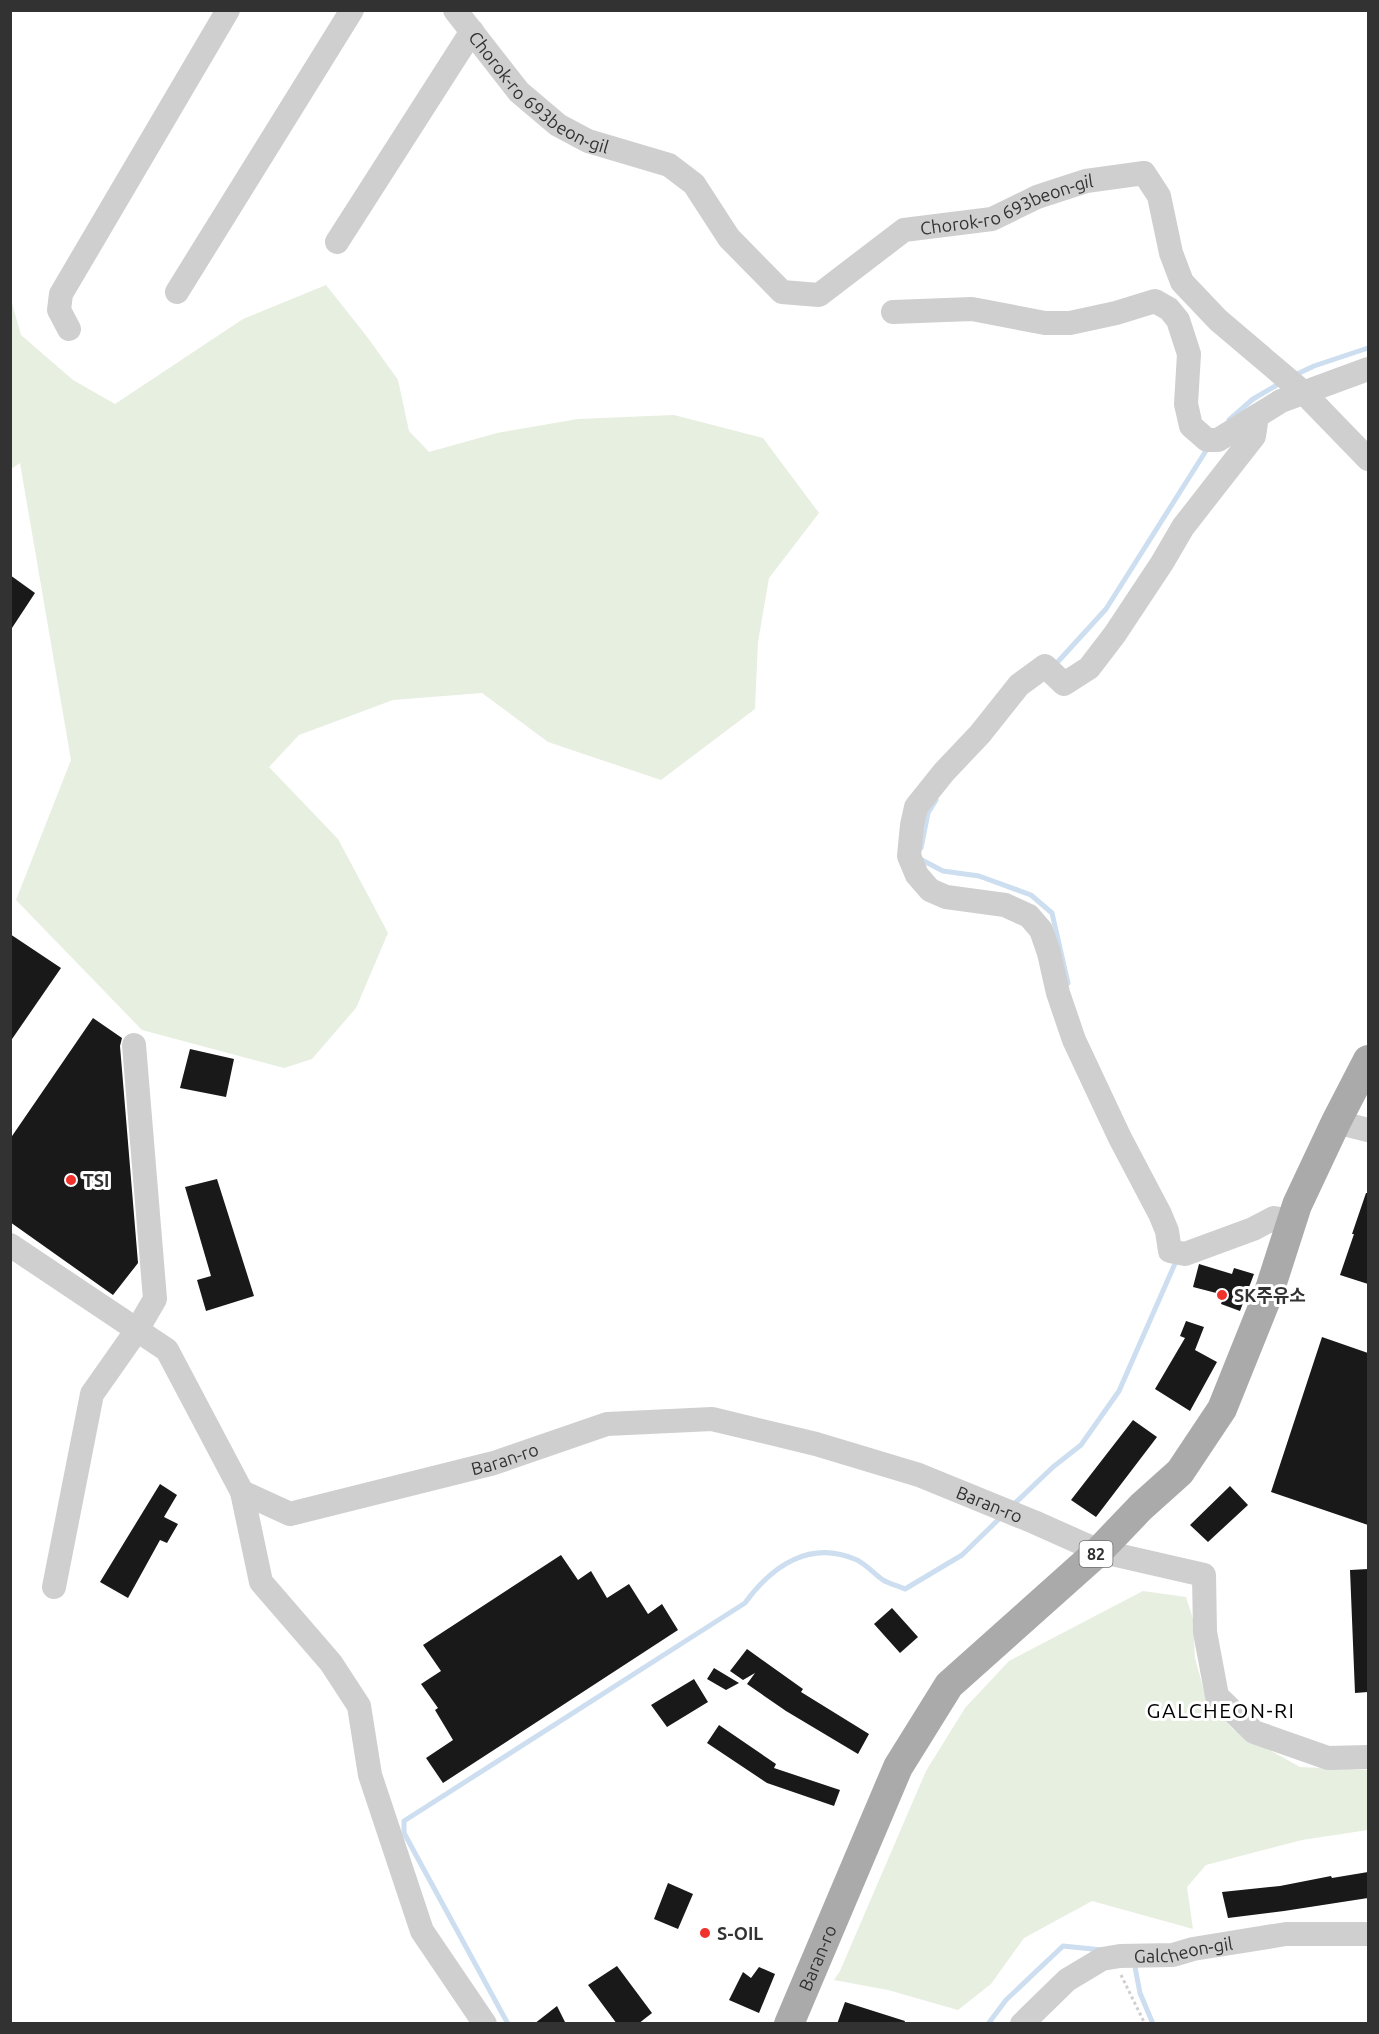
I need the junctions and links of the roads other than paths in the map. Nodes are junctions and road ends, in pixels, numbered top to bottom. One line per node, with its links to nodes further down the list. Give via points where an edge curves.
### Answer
1 (228, 10): 8 (street, via 61,294 59,310)
2 (352, 10): 6 (street)
3 (455, 10): 4 (street, Chorok-ro 693beon-gil)
4 (472, 31): 5 (street); 10 (street, Chorok-ro 693beon-gil, via 519,92 558,125 588,141 669,165 694,184 729,238 782,292 819,296 904,230 992,219 1037,197 1086,181 1144,173 1159,196 1171,253 1182,282 1218,320)
5 (337, 242)
6 (177, 292)
7 (893, 312): 11 (street, via 972,309 1045,323 1070,323 1155,301 1178,320 1189,354 1186,404 1191,426 1207,440 1218,440)
8 (69, 329)
9 (1368, 369): 10 (street)
10 (1304, 393): 11 (street); 12 (street, Chorok-ro 693beon-gil)
11 (1257, 416): 17 (street, via 1254,436 1183,526 1089,668 1064,684 1045,666 1019,685 916,807 909,856 917,875 930,890 946,897 1005,904 1029,916 1041,930 1074,1040 1177,1252 1253,1229 1274,1218)
12 (1368, 459)
13 (134, 1045): 19 (street, via 155,1299)
14 (1368, 1060): 15 (main road, Baran-ro / 82)
15 (1336, 1122): 16 (street); 17 (main road, Baran-ro / 82)
16 (1368, 1130)
17 (1292, 1221): 21 (main road, Baran-ro / 82, via 1269,1292 1222,1409 1180,1473)
18 (10, 1245): 19 (street)
19 (137, 1330): 20 (street, via 167,1350); 22 (street, via 92,1394)
20 (242, 1492): 21 (street, Baran-ro, via 290,1514 494,1463 607,1424 711,1419 816,1444 919,1475); 25 (street, via 261,1581 331,1663 359,1706 370,1775 422,1931)
21 (1099, 1551): 23 (street, Baran-ro, via 1204,1575 1205,1632 1217,1696 1254,1732 1328,1758); 26 (main road, Baran-ro / 82, via 949,1685 898,1767)
22 (54, 1587)
23 (1368, 1757)
24 (1368, 1934): 27 (street, Galcheon-gil, via 1286,1934 1173,1955 1102,1959 1067,1980)
25 (485, 2024)
26 (789, 2024)
27 (1022, 2024)

